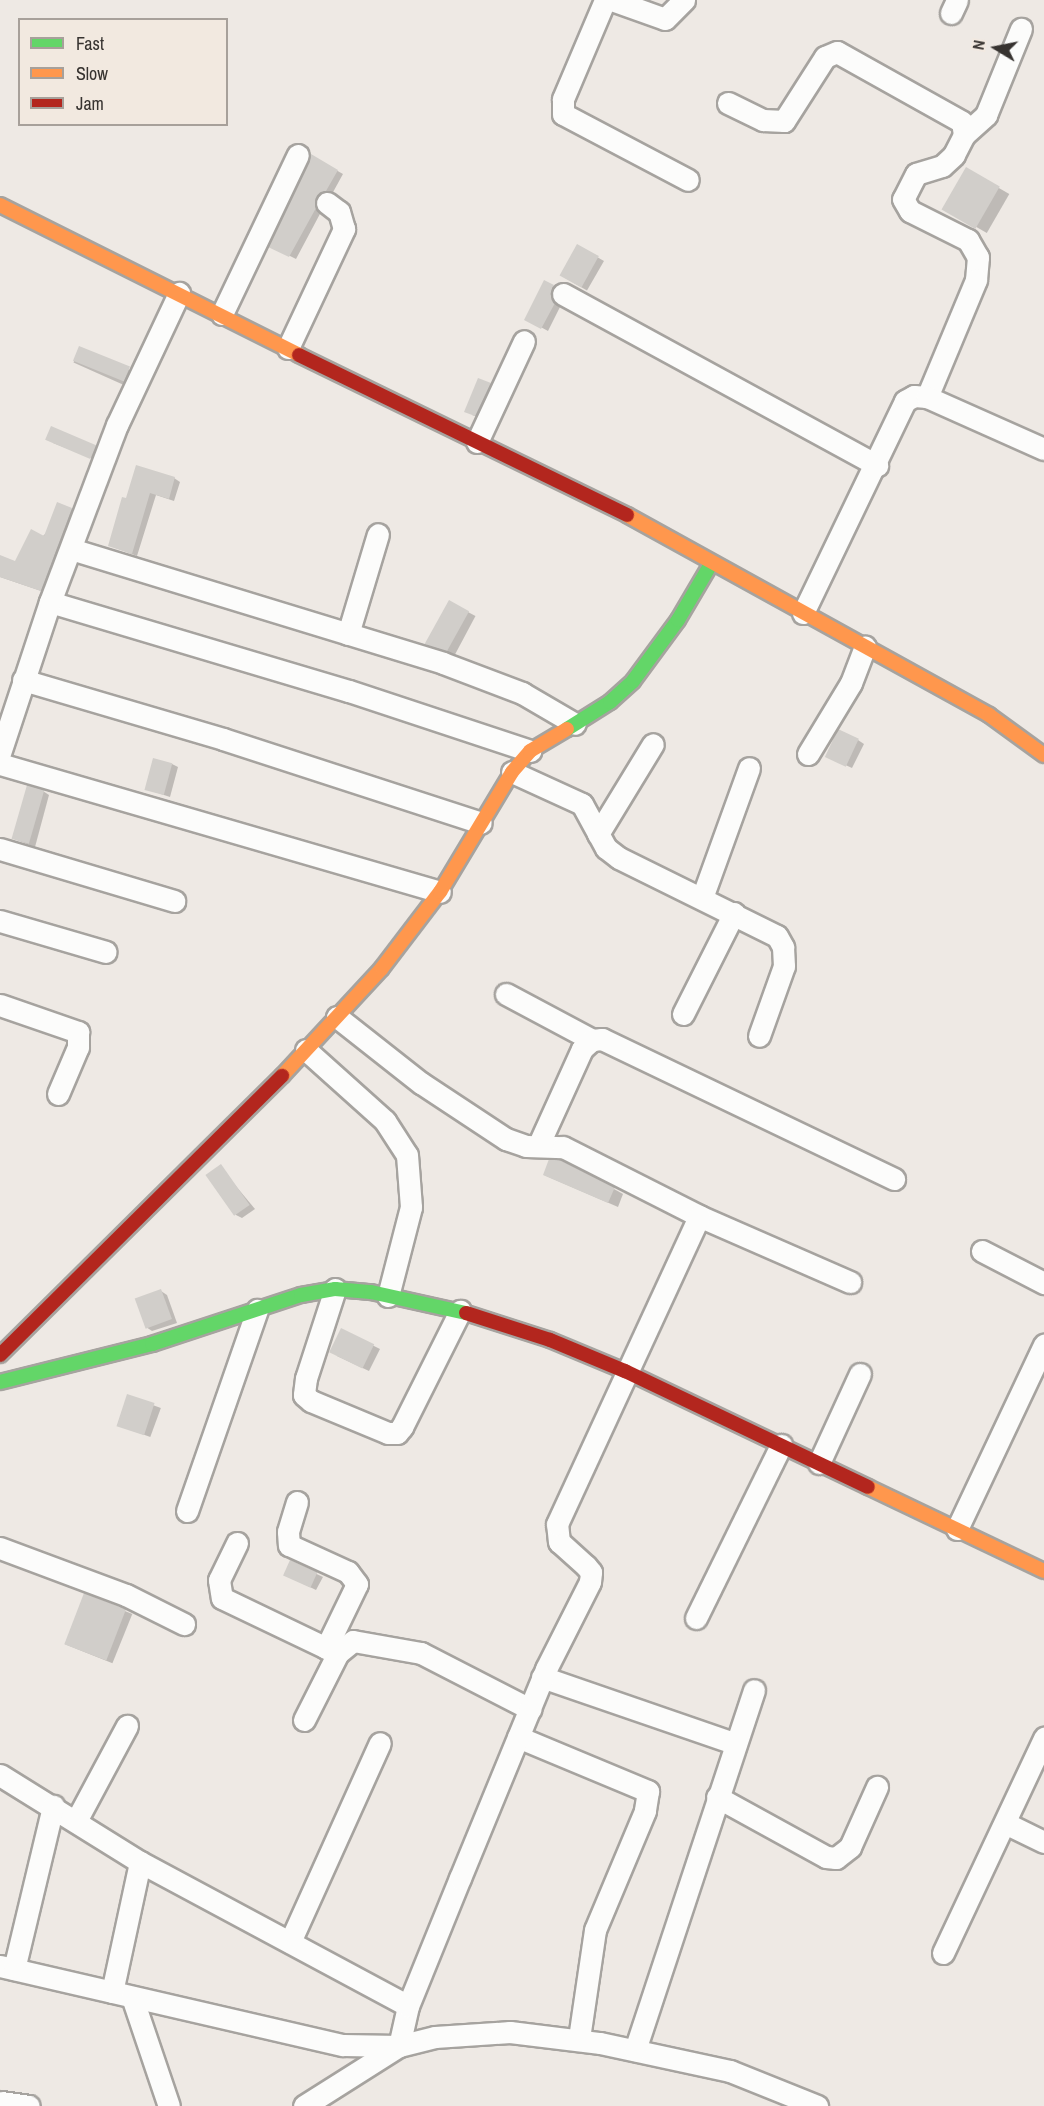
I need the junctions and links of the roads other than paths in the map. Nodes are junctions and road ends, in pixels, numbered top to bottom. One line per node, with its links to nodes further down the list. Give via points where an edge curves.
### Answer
1 (605, 0): 8 (street, via 563,99 563,114)
2 (612, 0): 3 (street, via 665,19)
3 (684, 0)
4 (1021, 29): 6 (street, via 986,115)
5 (728, 104): 6 (street, via 764,120 784,121 825,57 837,51 962,122)
6 (964, 135): 16 (street, via 948,162 911,180 903,199 910,211 968,240 978,258 976,280)
7 (298, 155): 13 (street)
8 (688, 180)
9 (327, 203): 15 (street, via 344,218 344,229)
10 (0, 205): 11 (street)
11 (179, 293): 13 (street); 21 (street, via 130,394)
12 (563, 294): 19 (street)
13 (222, 314): 15 (street)
14 (524, 341): 17 (street)
15 (288, 348): 17 (street, via 351,383)
16 (927, 397): 18 (street); 19 (street, via 914,396 905,401)
17 (477, 442): 22 (street, via 629,516)
18 (1044, 448)
19 (877, 465): 24 (street)
20 (378, 534): 25 (street)
21 (71, 549): 23 (street); 25 (street)
22 (711, 564): 24 (street); 28 (street, via 678,620 633,681 610,702)
23 (50, 602): 27 (street); 31 (street, via 349,691)
24 (803, 613): 26 (street)
25 (348, 634): 28 (street, via 443,663 522,693)
26 (865, 647): 32 (street, via 851,683); 33 (street, via 990,715)
27 (22, 680): 29 (street); 37 (street, via 224,739)
28 (575, 724): 31 (street)
29 (1, 743)
30 (652, 744): 38 (street)
31 (530, 751): 36 (street)
32 (808, 754)
33 (1044, 755)
34 (0, 764): 40 (street)
35 (749, 768): 41 (street)
36 (512, 772): 37 (street); 38 (street, via 582,804)
37 (481, 823): 40 (street)
38 (598, 834): 41 (street, via 606,848 619,858)
39 (0, 849): 42 (street)
40 (440, 892): 49 (street, via 382,968)
41 (702, 898): 43 (street)
42 (174, 901)
43 (734, 913): 48 (street); 50 (street, via 764,927 783,947 784,966)
44 (0, 921): 45 (street)
45 (106, 952)
46 (506, 994): 51 (street)
47 (0, 1005): 53 (street, via 78,1032 78,1047)
48 (683, 1014)
49 (337, 1017): 52 (street); 54 (street, via 421,1083 506,1139)
50 (759, 1036)
51 (592, 1040): 54 (street, via 568,1075); 55 (street, via 614,1044)
52 (306, 1050): 61 (street, via 386,1121 407,1155 411,1207); 65 (street, via 231,1130)
53 (58, 1094)
54 (538, 1146): 56 (street, via 563,1147)
55 (894, 1179)
56 (699, 1216): 58 (street); 66 (street)
57 (982, 1251): 59 (street)
58 (850, 1282)
59 (1044, 1283)
60 (335, 1289): 61 (street); 62 (street); 63 (street, via 304,1395 388,1433 397,1433 402,1427)
61 (388, 1296): 63 (street)
62 (257, 1310): 68 (street, via 152,1344); 72 (street)
63 (460, 1311): 66 (street, via 550,1340)
64 (1044, 1344): 73 (street)
65 (0, 1355)
66 (625, 1371): 69 (street); 80 (street, via 557,1524 559,1542 591,1572)
67 (860, 1374): 70 (street)
68 (0, 1382)
69 (781, 1445): 70 (street); 77 (street)
70 (819, 1463): 73 (street)
71 (297, 1502): 79 (street, via 288,1532 290,1545 348,1572 357,1584)
72 (187, 1511)
73 (957, 1529): 76 (street)
74 (237, 1543): 79 (street, via 219,1580 222,1598)
75 (0, 1548): 78 (street, via 126,1595)
76 (1044, 1571)
77 (696, 1618)
78 (184, 1624)
79 (332, 1650): 82 (street, via 353,1641 421,1653); 83 (street)
80 (542, 1677): 82 (street); 88 (street)
81 (754, 1690): 88 (street)
82 (530, 1709): 85 (street)
83 (304, 1720)
84 (127, 1726): 93 (street)
85 (518, 1737): 101 (street); 102 (street, via 648,1791 645,1811 596,1930)
86 (1044, 1737): 94 (street)
87 (380, 1743): 97 (street)
88 (734, 1743): 91 (street)
89 (0, 1775): 92 (street)
90 (877, 1787): 91 (street, via 850,1847 836,1858 826,1857)
91 (717, 1797): 104 (street)
92 (53, 1806): 93 (street); 99 (street)
93 (76, 1821): 96 (street)
94 (1005, 1822): 95 (street); 98 (street)
95 (1044, 1842)
96 (140, 1862): 97 (street); 100 (street)
97 (290, 1942): 101 (street)
98 (943, 1953)
99 (7, 1968): 100 (street)
100 (122, 1994): 103 (street, via 343,2045); 107 (street)
101 (408, 2006): 103 (street)
102 (579, 2039): 103 (street, via 510,2031 477,2032); 104 (street)
103 (399, 2046): 108 (street)
104 (635, 2050): 109 (street, via 752,2078)
105 (1, 2102): 106 (street)
106 (29, 2106)
107 (169, 2106)
108 (304, 2106)
109 (818, 2106)

